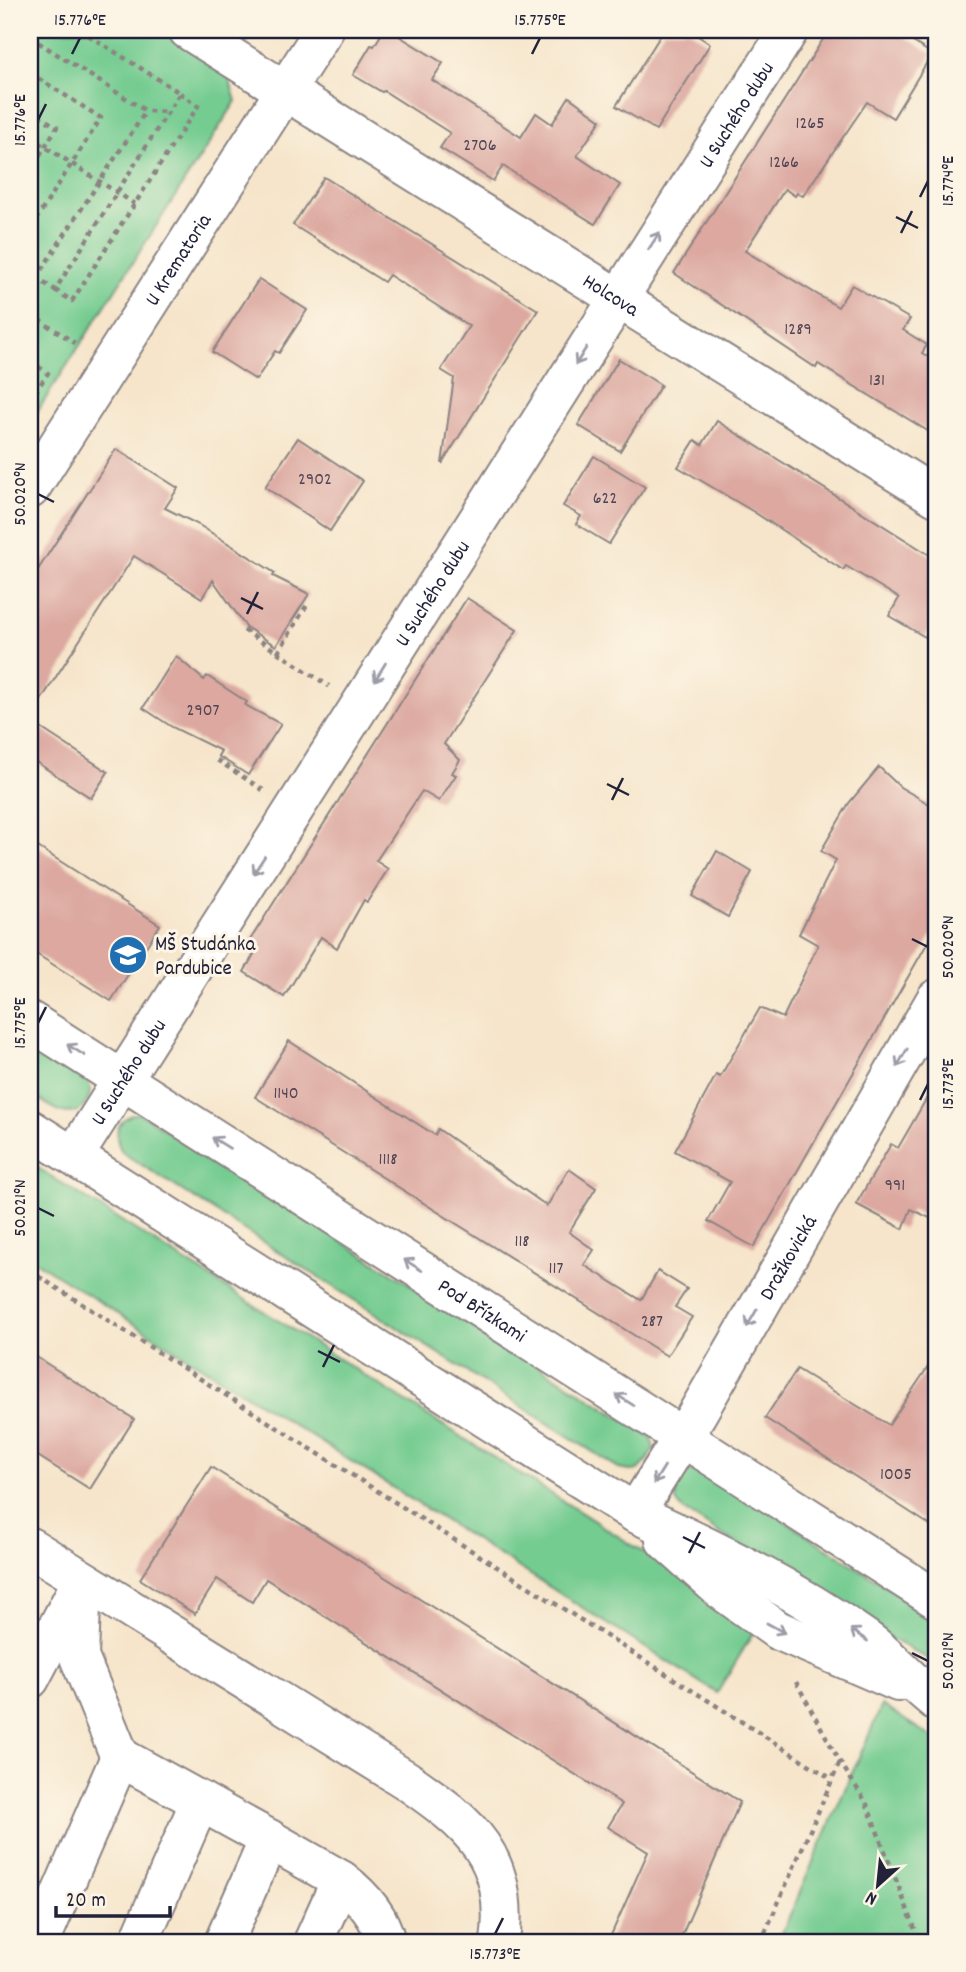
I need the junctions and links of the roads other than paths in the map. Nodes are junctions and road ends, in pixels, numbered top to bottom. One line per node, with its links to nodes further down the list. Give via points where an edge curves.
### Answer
1 (188, 30): 4 (street, Holcova)
2 (324, 30): 4 (street, U Krematoria)
3 (789, 30): 5 (street, U Suchého dubu, one-way to 3)
4 (284, 92): 5 (street, Holcova); 6 (street, U Krematoria)
5 (617, 299): 7 (street, Holcova); 10 (street, U Suchého dubu, one-way to 10)
6 (30, 489)
7 (936, 496)
8 (936, 999): 13 (street, Dražkovická, one-way to 13)
9 (30, 1021): 10 (street, Pod Břízkami, one-way to 9)
10 (122, 1080): 12 (street, U Suchého dubu); 13 (street, Pod Břízkami, one-way to 10)
11 (30, 1129): 12 (street)
12 (74, 1156): 14 (street)
13 (683, 1437): 14 (street, Dražkovická, one-way to 14); 17 (street, Pod Břízkami)
14 (635, 1513): 19 (street, via 799,1595 867,1640)
15 (30, 1548): 16 (street)
16 (82, 1580): 18 (street); 20 (street, via 79,1657); 29 (street, via 406,1780 459,1819 489,1856 498,1877)
17 (936, 1599)
18 (30, 1679)
19 (934, 1699)
20 (120, 1756): 21 (street); 24 (street)
21 (200, 1801): 22 (street); 25 (street)
22 (269, 1839): 23 (street); 26 (street)
23 (341, 1880): 27 (street); 28 (street, via 369,1906)
24 (40, 1942)
25 (139, 1942)
26 (224, 1942)
27 (313, 1942)
28 (386, 1942)
29 (500, 1942)

